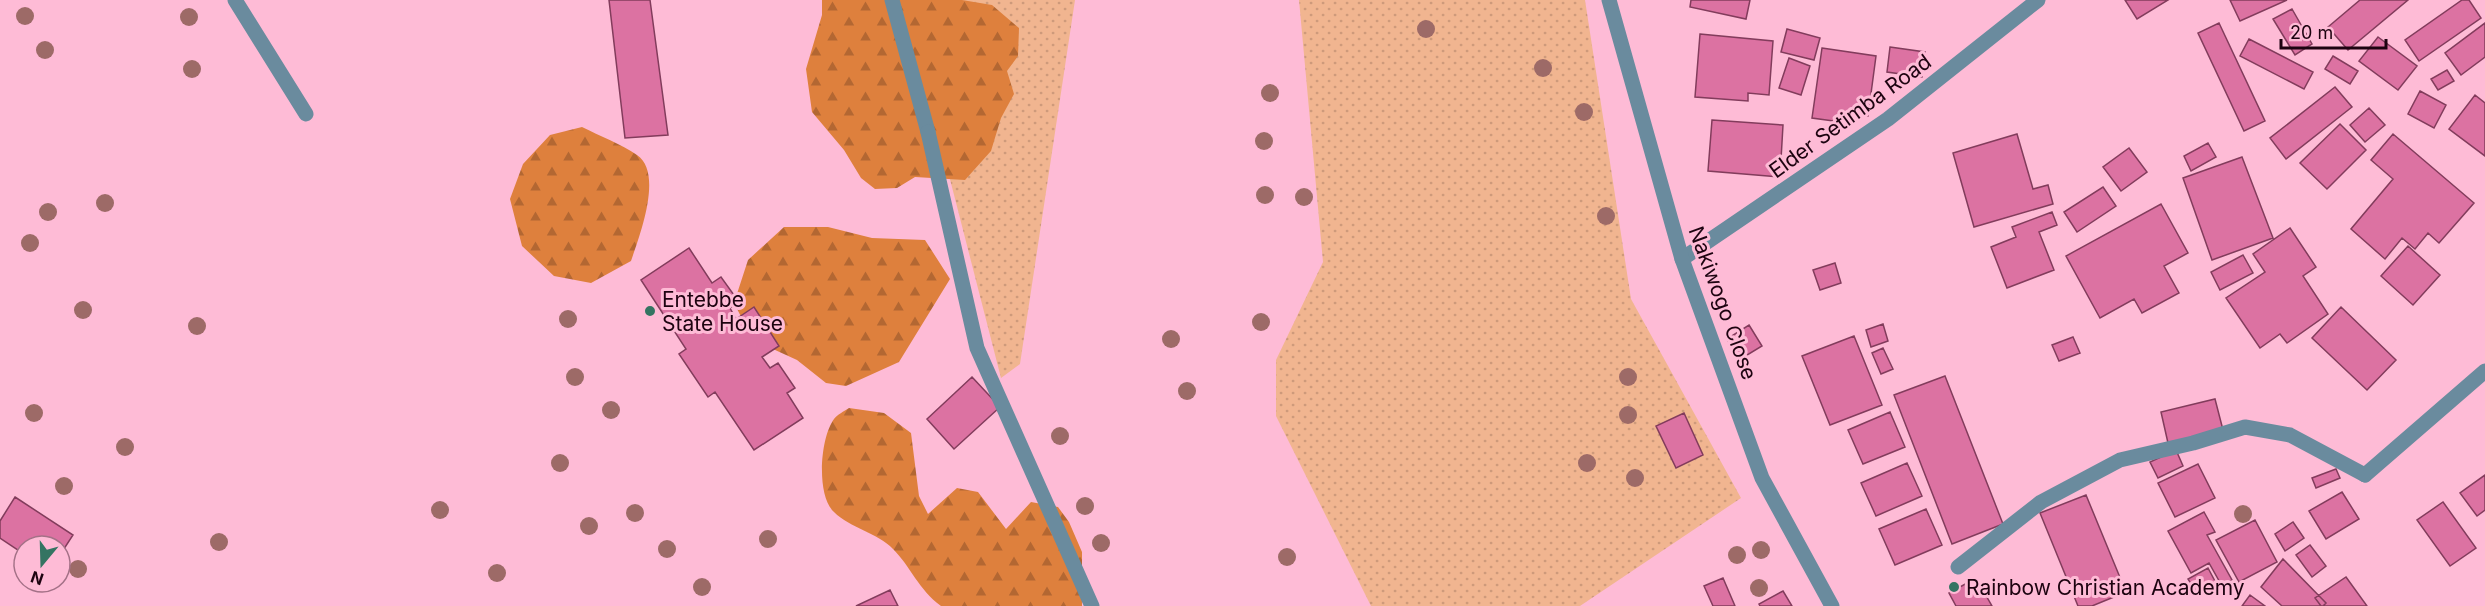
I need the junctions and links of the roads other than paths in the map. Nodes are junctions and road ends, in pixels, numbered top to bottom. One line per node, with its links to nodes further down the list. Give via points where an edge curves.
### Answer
1 (235, 0): 5 (street)
2 (892, 0): 9 (street, via 928,132 977,348)
3 (1609, 0): 6 (street, Nakiwogo Close)
4 (2038, 0): 6 (street, Elder Setimba Road, via 1888,119)
5 (306, 114)
6 (1682, 259): 10 (street, Nakiwogo Close, via 1762,478)
7 (2485, 371): 8 (street, via 2365,475 2290,435 2245,427 2120,460 2041,502)
8 (1958, 567)
9 (1092, 606)
10 (1832, 606)

